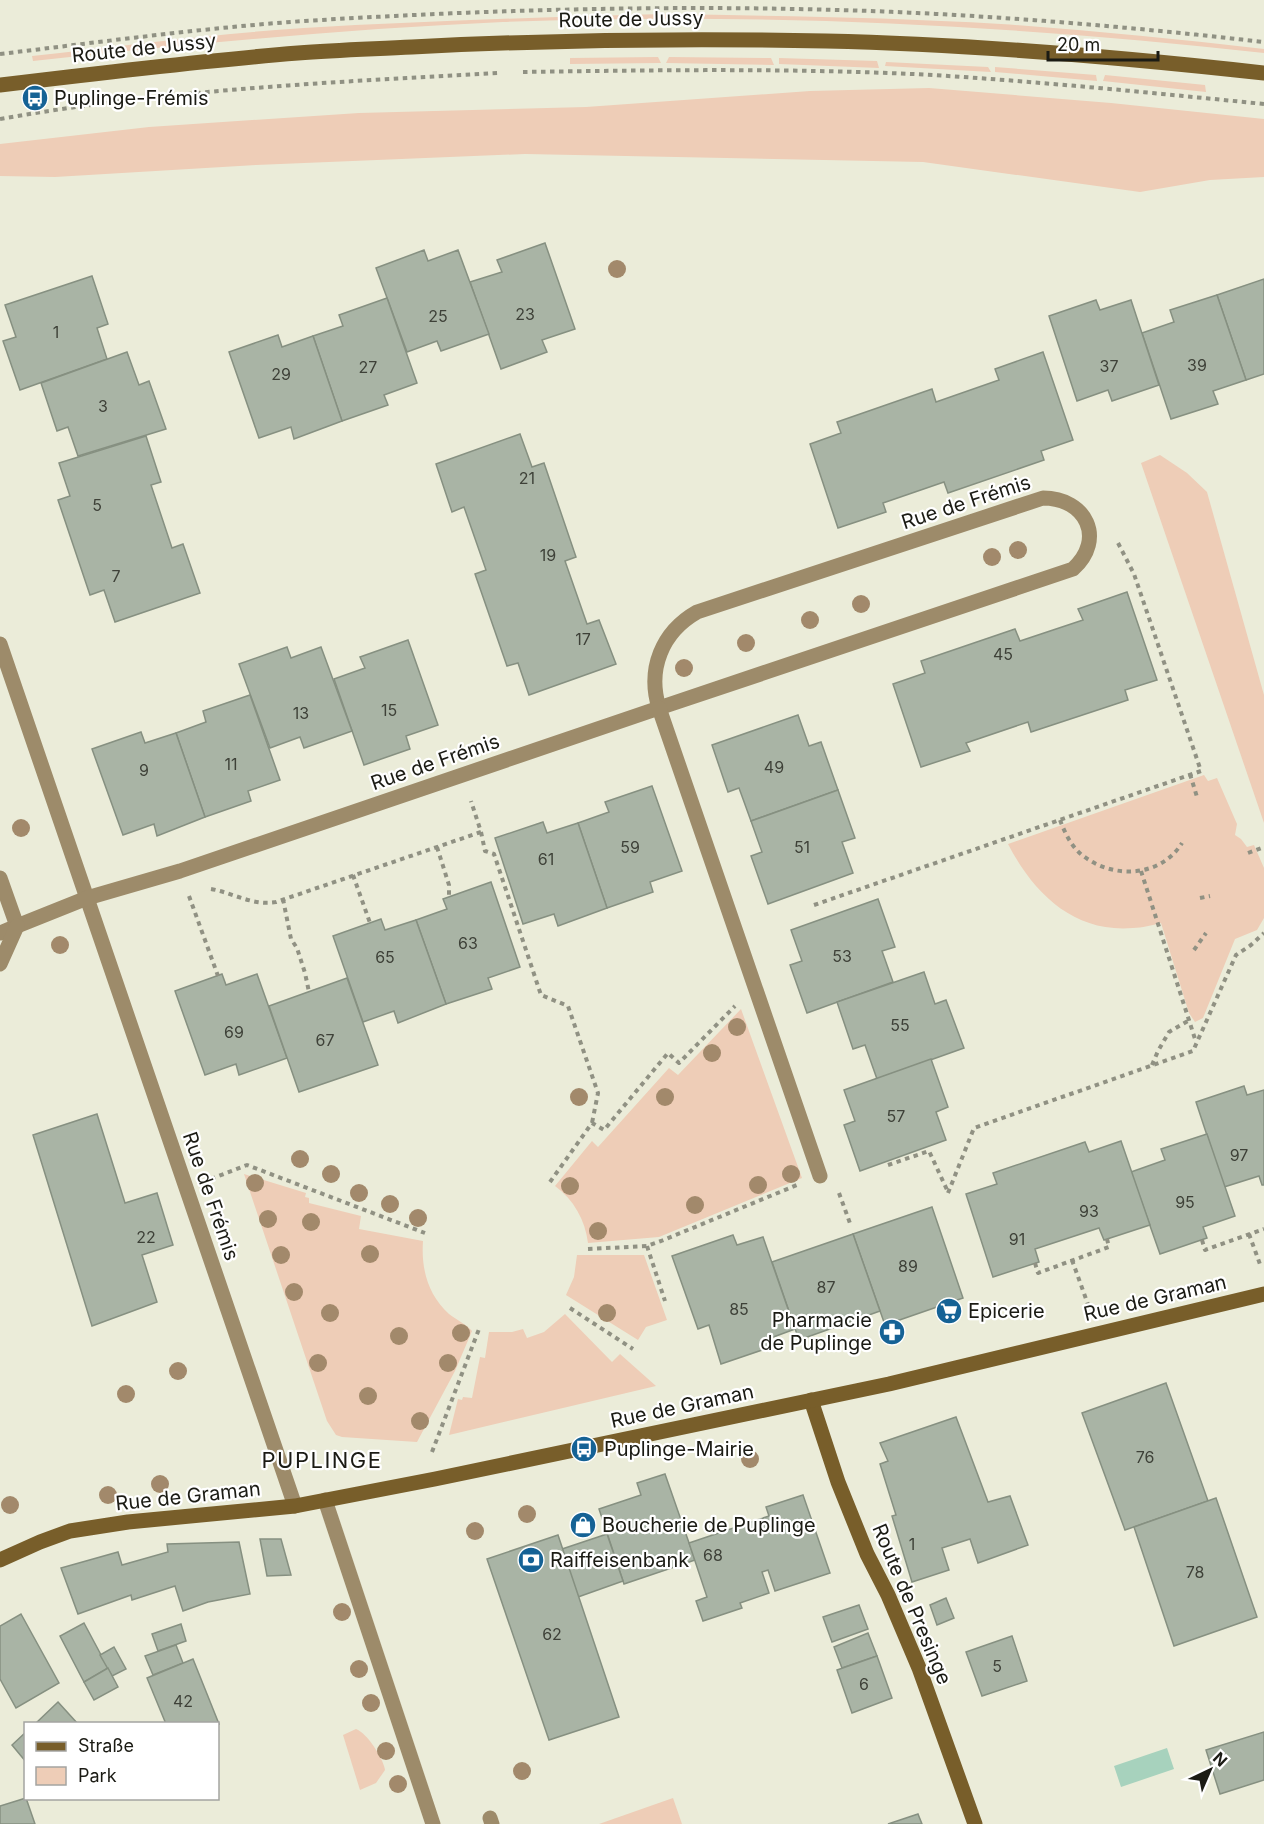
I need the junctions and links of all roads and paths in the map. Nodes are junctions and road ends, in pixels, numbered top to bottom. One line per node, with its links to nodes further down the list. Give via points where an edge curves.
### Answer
1 (522, 72): 5 (path, via 792,70 932,75)
2 (499, 73): 6 (path, via 335,81 161,96)
3 (1264, 73): 4 (street, Route de Jussy, via 994,48 663,39 499,42 301,53)
4 (0, 85)
5 (1264, 104)
6 (0, 119)
7 (1088, 528): 9 (street, Rue de Frémis, via 1086,555 1065,573); 9 (street, Rue de Frémis, via 1069,503 1043,498 698,612 684,620 665,643 654,678); 11 (path, via 1107,522 1134,574 1201,771)
8 (0, 644): 26 (street, Rue de Frémis)
9 (659, 708): 10 (street, Rue de Frémis); 38 (street, Rue de Frémis)
10 (463, 774): 14 (path); 26 (street, Rue de Frémis, via 180,871)
11 (1190, 774): 12 (path); 13 (path)
12 (1197, 797)
13 (1060, 820): 19 (path, via 1070,841 1096,864 1121,872); 29 (path)
14 (481, 832): 16 (path); 43 (path, via 485,851 494,854 541,995 568,1006 598,1093)
15 (1182, 843): 19 (path, via 1171,856)
16 (437, 847): 20 (path); 24 (path)
17 (1264, 847): 18 (path)
18 (1248, 853)
19 (1141, 871): 40 (path)
20 (352, 875): 28 (path); 30 (path)
21 (0, 878): 31 (street)
22 (204, 889): 28 (path, via 264,904)
23 (195, 890): 37 (path, via 188,893)
24 (449, 896)
25 (1210, 896): 27 (path)
26 (87, 898): 31 (street, Rue de Frémis); 68 (street, Rue de Frémis)
27 (1200, 898)
28 (283, 899): 39 (path, via 291,939)
29 (814, 905)
30 (370, 923)
31 (17, 926): 32 (street, Rue de Frémis); 36 (street)
32 (0, 933)
33 (1206, 933): 35 (path)
34 (1264, 933): 41 (path, via 1236,955)
35 (1194, 950)
36 (0, 964)
37 (218, 976)
38 (754, 986): 43 (path, via 679,1063 668,1053 604,1130); 45 (street, Rue de Frémis)
39 (309, 992)
40 (1188, 1021): 41 (path); 42 (path, via 1169,1032)
41 (1196, 1043): 42 (path, via 1193,1052)
42 (1152, 1066): 44 (path, via 974,1128 948,1192 930,1151)
43 (592, 1123): 47 (path)
44 (888, 1165)
45 (820, 1176): 48 (path, via 830,1172); 54 (path)
46 (209, 1179): 50 (path, via 248,1165)
47 (550, 1182)
48 (851, 1226)
49 (1264, 1229): 51 (path)
50 (425, 1233)
51 (1249, 1234): 53 (path, via 1205,1250); 58 (path)
52 (1107, 1239): 56 (path, via 1109,1246)
53 (1202, 1240)
54 (647, 1246): 55 (path); 60 (path)
55 (588, 1249)
56 (1071, 1260): 57 (path, via 1038,1272); 63 (path)
57 (1035, 1263)
58 (1264, 1277)
59 (1264, 1294): 63 (street, Rue de Graman)
60 (665, 1301)
61 (570, 1308): 64 (path)
62 (479, 1329): 66 (path)
63 (1098, 1333): 65 (street, Rue de Graman)
64 (633, 1349)
65 (811, 1400): 67 (street, Rue de Graman); 71 (street, Route de Presinge, via 838,1482 919,1668)
66 (432, 1453)
67 (325, 1500): 68 (street, Rue de Graman); 70 (street)
68 (295, 1506): 69 (street, Rue de Graman, via 96,1526 40,1542)
69 (0, 1560)
70 (433, 1824)
71 (975, 1824)

